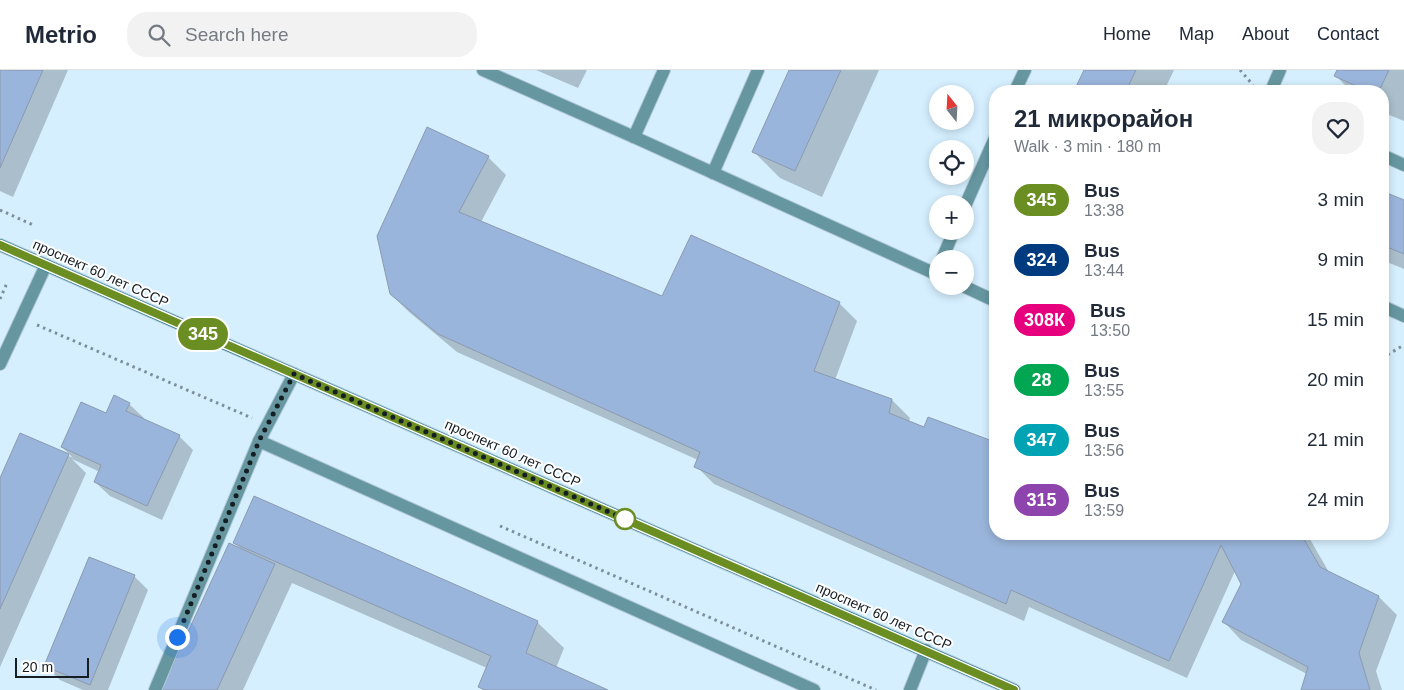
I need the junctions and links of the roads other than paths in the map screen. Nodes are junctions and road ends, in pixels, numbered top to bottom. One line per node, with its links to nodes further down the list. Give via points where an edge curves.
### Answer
1 (483, 70): 8 (lane)
2 (664, 70): 8 (lane)
3 (758, 70): 12 (lane)
4 (1025, 70): 6 (lane)
5 (1280, 70): 7 (lane)
6 (1018, 85)
7 (1274, 85)
8 (634, 137): 12 (lane)
9 (989, 152): 13 (lane)
10 (1389, 158): 11 (lane)
11 (1404, 165)
12 (713, 173): 16 (lane)
13 (970, 195)
14 (0, 245): 15 (main road, проспект 60 лет СССР)
15 (46, 265): 21 (lane); 22 (main road, проспект 60 лет СССР)
16 (929, 268)
17 (974, 291): 18 (lane)
18 (989, 298)
19 (1389, 309): 20 (lane)
20 (1404, 316)
21 (0, 364)
22 (294, 374): 23 (lane); 24 (main road, проспект 60 лет СССР)
23 (259, 441): 25 (lane); 26 (lane)
24 (926, 650): 27 (lane); 28 (main road, проспект 60 лет СССР)
25 (155, 690)
26 (814, 690)
27 (910, 690)
28 (1014, 690)

